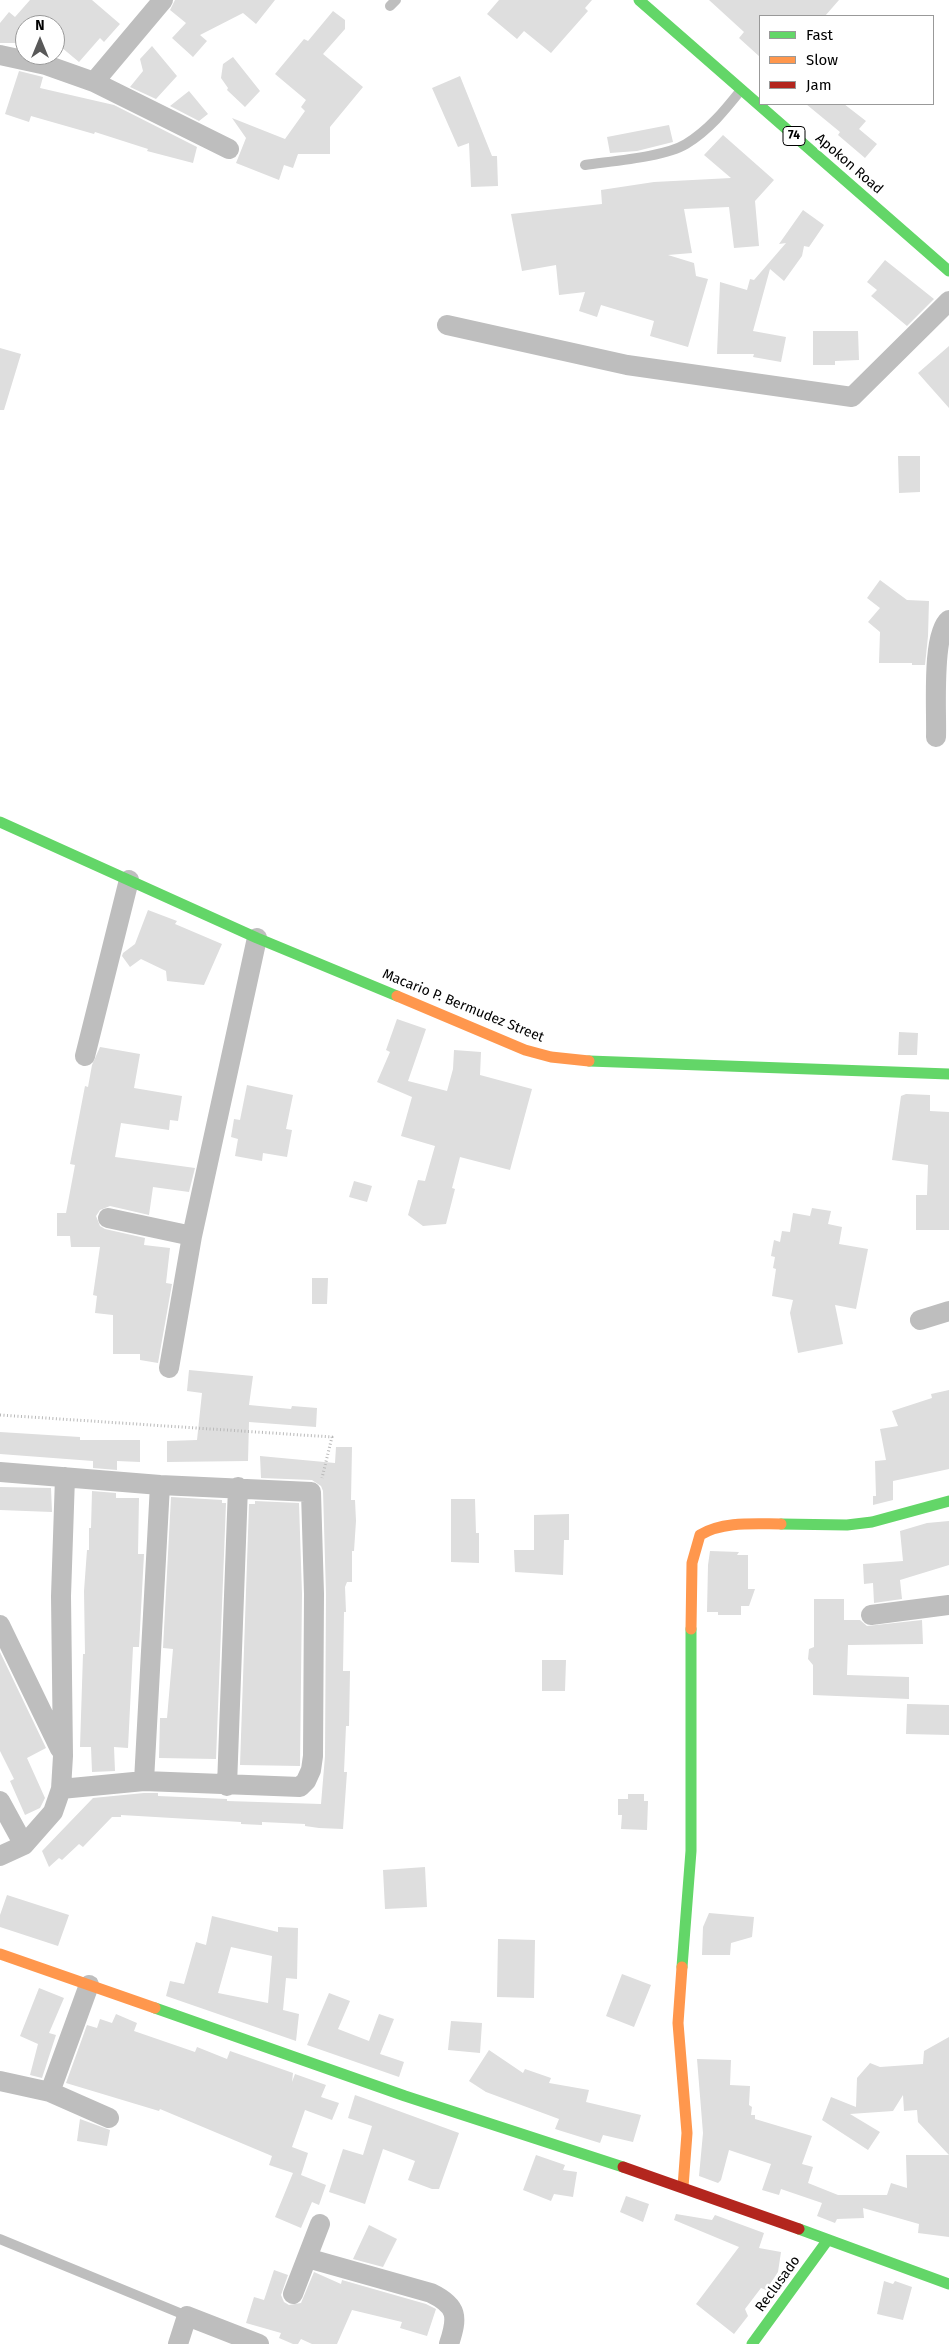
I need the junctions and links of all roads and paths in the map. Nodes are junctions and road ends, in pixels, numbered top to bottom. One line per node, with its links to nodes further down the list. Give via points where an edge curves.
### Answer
1 (163, 0): 4 (street)
2 (639, 0): 5 (main road, Apokon Road / 74)
3 (0, 55): 4 (street, via 46,65)
4 (94, 82): 8 (street)
5 (741, 89): 6 (main road, Apokon Road / 74); 9 (lane, via 716,121 685,145 664,152)
6 (759, 105)
7 (759, 105): 10 (main road, Apokon Road / 74)
8 (229, 149)
9 (585, 165)
10 (949, 271)
11 (949, 301): 12 (street, via 852,397 627,365)
12 (447, 325)
13 (949, 620): 14 (street, via 943,625 938,646)
14 (936, 737)
15 (0, 822): 16 (main road, Macario P. Bermudez Street)
16 (129, 880): 17 (main road, Macario P. Bermudez Street); 18 (street)
17 (256, 938): 19 (main road, Macario P. Bermudez Street, via 525,1050 551,1057); 21 (street)
18 (85, 1056)
19 (949, 1074)
20 (108, 1218): 21 (street)
21 (192, 1236): 24 (street)
22 (949, 1311): 23 (street)
23 (920, 1320)
24 (169, 1368)
25 (0, 1415): 30 (path, via 332,1437 322,1480)
26 (0, 1472): 27 (street)
27 (65, 1477): 28 (street); 35 (street, via 61,1596)
28 (160, 1485): 29 (street); 36 (street)
29 (238, 1487): 30 (street); 37 (street)
30 (311, 1492): 37 (street, via 314,1594 311,1770 300,1787)
31 (949, 1501): 47 (main road, via 872,1522 848,1525 761,1524 710,1529 700,1536 695,1547 691,1606 692,1804 678,2023 687,2133)
32 (949, 1605): 33 (street)
33 (872, 1616)
34 (0, 1625): 35 (street)
35 (63, 1756): 38 (street)
36 (144, 1781): 37 (street); 38 (street)
37 (227, 1786)
38 (61, 1789): 40 (street, via 53,1812)
39 (0, 1801): 40 (street)
40 (24, 1845): 41 (street)
41 (0, 1856)
42 (0, 1954): 43 (main road)
43 (89, 1985): 45 (street); 47 (main road, via 405,2096)
44 (0, 2081): 45 (street)
45 (50, 2092): 46 (street)
46 (109, 2118)
47 (683, 2187): 50 (main road)
48 (320, 2224): 51 (street)
49 (0, 2239): 54 (lane)
50 (827, 2241): 52 (main road); 58 (main road, Reclusado)
51 (307, 2258): 53 (street); 57 (street, via 444,2299 453,2309 455,2320)
52 (949, 2284)
53 (293, 2294)
54 (187, 2316): 55 (street); 56 (street)
55 (178, 2344)
56 (259, 2344)
57 (449, 2344)
58 (752, 2344)

